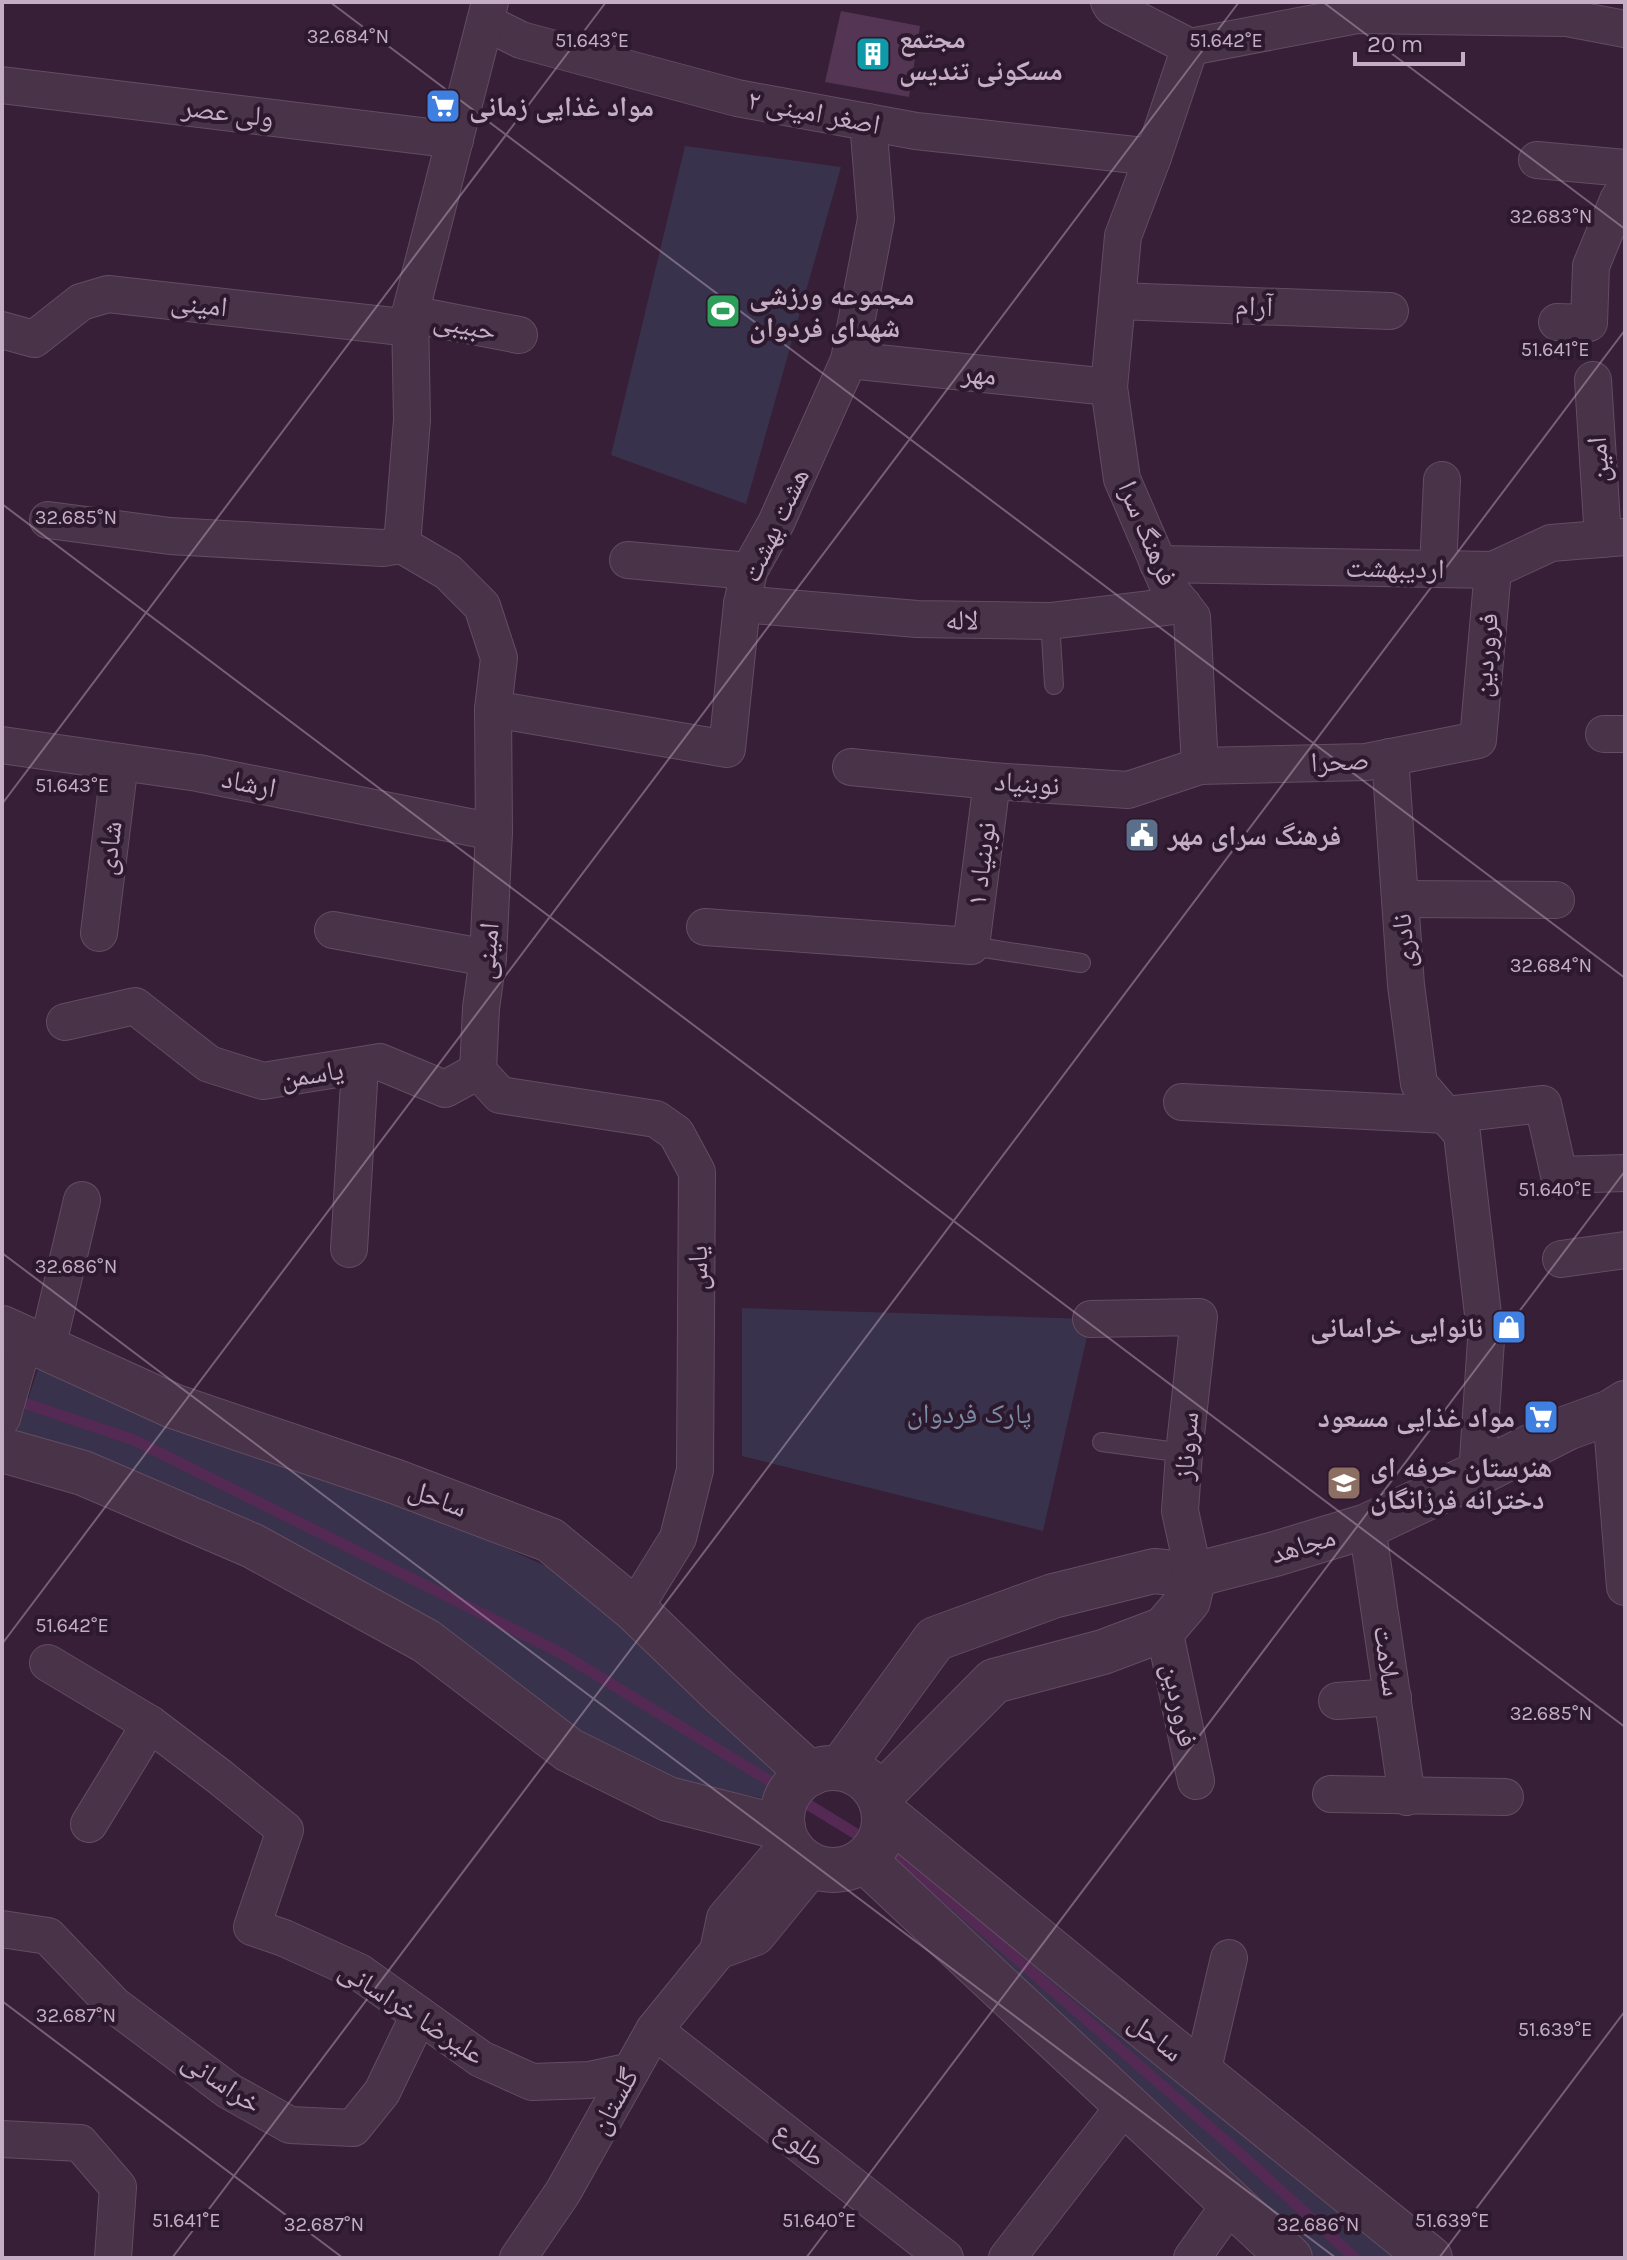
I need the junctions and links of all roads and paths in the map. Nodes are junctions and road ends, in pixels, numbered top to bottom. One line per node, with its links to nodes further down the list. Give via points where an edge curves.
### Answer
1 (1109, 2): 5 (street)
2 (480, 9): 7 (street, ۲ اصغر امینی, via 521,40 737,98); 8 (street)
3 (1358, 9): 4 (street, via 1567,18); 5 (street)
4 (1625, 29)
5 (1190, 47): 9 (street, فرهنگ سرا)
6 (2, 85): 8 (street, ولی عصر)
7 (868, 122): 9 (street, ۲ اصغر امینی); 19 (street, هشت بهشت, via 876,219)
8 (455, 140): 15 (street)
9 (1153, 157): 13 (street, فرهنگ سرا, via 1123,236)
10 (1537, 160): 11 (street)
11 (1625, 168)
12 (1625, 189): 16 (street)
13 (1117, 301): 14 (street, آرام); 21 (street, فرهنگ سرا)
14 (1390, 311)
15 (411, 321): 17 (street, امینی, via 108,294 81,302 34,339); 18 (street, حبیبی); 25 (street, via 412,420)
16 (1573, 322)
17 (2, 330)
18 (519, 335)
19 (849, 360): 21 (street, مهر); 30 (street, هشت بهشت)
20 (1593, 380): 24 (street, امین)
21 (1109, 387): 27 (street, فرهنگ سرا, via 1122,479)
22 (1442, 480): 28 (street)
23 (48, 520): 25 (street, via 170,536)
24 (1614, 538): 29 (street, اردیبهشت, via 1551,543)
25 (402, 545): 34 (street, امینی, via 448,572 482,606 499,658)
26 (628, 560): 30 (street, لاله)
27 (1158, 564): 28 (street, اردیبهشت); 31 (street, فرهنگ سرا)
28 (1438, 569): 29 (street, اردیبهشت)
29 (1493, 570): 35 (street, فروردین)
30 (745, 588): 32 (street, لاله, via 917,619); 34 (street, هشت بهشت, via 727,749)
31 (1183, 605): 32 (street, لاله); 39 (street, فرهنگ سرا, via 1192,617)
32 (1050, 621): 33 (lane)
33 (1054, 685)
34 (493, 709): 42 (street, امینی)
35 (1478, 740): 37 (street, صحرا)
36 (2, 745): 38 (street, ارشاد)
37 (1390, 757): 39 (street, صحرا); 43 (street, نادری)
38 (120, 762): 42 (street, ارشاد); 47 (street, شادی)
39 (1200, 766): 41 (street, نوبنیاد, via 1128,790)
40 (851, 767): 41 (street, نوبنیاد)
41 (992, 781): 48 (street, نوبنیاد ۱)
42 (494, 832): 49 (street, امینی)
43 (1400, 899): 44 (street); 55 (street, نادری, via 1419,1084)
44 (1556, 900)
45 (705, 927): 48 (street)
46 (333, 930): 49 (street)
47 (99, 933)
48 (971, 946): 50 (lane)
49 (488, 958): 53 (street, امینی)
50 (1081, 963)
51 (65, 1022): 52 (street, یاسمن, via 135,1006 209,1064 263,1081)
52 (360, 1066): 53 (street, یاسمن, via 380,1062 445,1089); 58 (street)
53 (478, 1071): 72 (street, یاس, via 500,1095 656,1119 676,1133 697,1172 695,1470 678,1538)
54 (1182, 1102): 55 (street)
55 (1447, 1115): 56 (street, via 1543,1104 1559,1175); 68 (street, نادری, via 1462,1134 1486,1340)
56 (1625, 1173)
57 (82, 1200): 62 (street)
58 (349, 1249)
59 (1625, 1250): 60 (street)
60 (1561, 1259)
61 (1091, 1319): 67 (street, سروناز, via 1199,1317)
62 (25, 1338): 64 (street); 72 (street, ساحل, via 173,1406 550,1540)
63 (1618, 1407): 68 (street, مجاهد); 71 (street)
64 (2, 1418)
65 (1102, 1442): 67 (lane)
66 (2, 1450): 85 (street, via 83,1473 253,1546 426,1641 569,1750 668,1799)
67 (1184, 1453): 70 (street, سروناز, via 1180,1511)
68 (1477, 1474): 69 (street, مجاهد)
69 (1367, 1526): 70 (street, مجاهد); 75 (street, سلامت)
70 (1194, 1575): 73 (street, via 1188,1601); 78 (street, مجاهد, via 1154,1571 1053,1596 935,1639)
71 (1625, 1587)
72 (634, 1609): 78 (street, ساحل, via 719,1691)
73 (1164, 1629): 79 (street, فروردین); 83 (street, via 1103,1652 994,1681)
74 (48, 1663): 77 (street, علیرضا خراسانی)
75 (1393, 1697): 76 (street); 81 (street, سلامت)
76 (1337, 1701)
77 (150, 1724): 84 (street); 89 (street, علیرضا خراسانی, via 285,1830 252,1927 359,1972)
78 (826, 1771): 83 (street, ساحل, via 856,1774 870,1783); 85 (street, via 797,1783 787,1796 782,1812)
79 (1196, 1781)
80 (1331, 1794): 81 (street)
81 (1407, 1797): 82 (street)
82 (1505, 1797)
83 (882, 1805): 86 (street, via 883,1831); 92 (street, ساحل)
84 (89, 1824)
85 (795, 1846): 86 (street, via 832,1870); 90 (street, گلستان, via 725,1918 718,1951)
86 (864, 1860): 93 (street)
87 (2, 1929): 89 (street, خراسانی, via 48,1936 114,2005 229,2091 290,2125 353,2128 382,2092)
88 (1229, 1958): 92 (street)
89 (419, 2015): 91 (street, علیرضا خراسانی, via 481,2059 532,2082 589,2080)
90 (654, 2030): 91 (street, گلستان); 98 (street, طلوع)
91 (631, 2071): 97 (street, گلستان, via 563,2192)
92 (1202, 2073): 102 (street, ساحل)
93 (1126, 2104): 95 (street); 99 (street)
94 (2, 2139): 96 (street, via 80,2143 118,2187)
95 (1231, 2203): 100 (street); 101 (street)
96 (113, 2258)
97 (518, 2258)
98 (945, 2258)
99 (1007, 2258)
100 (1192, 2258)
101 (1290, 2258)
102 (1430, 2258)

